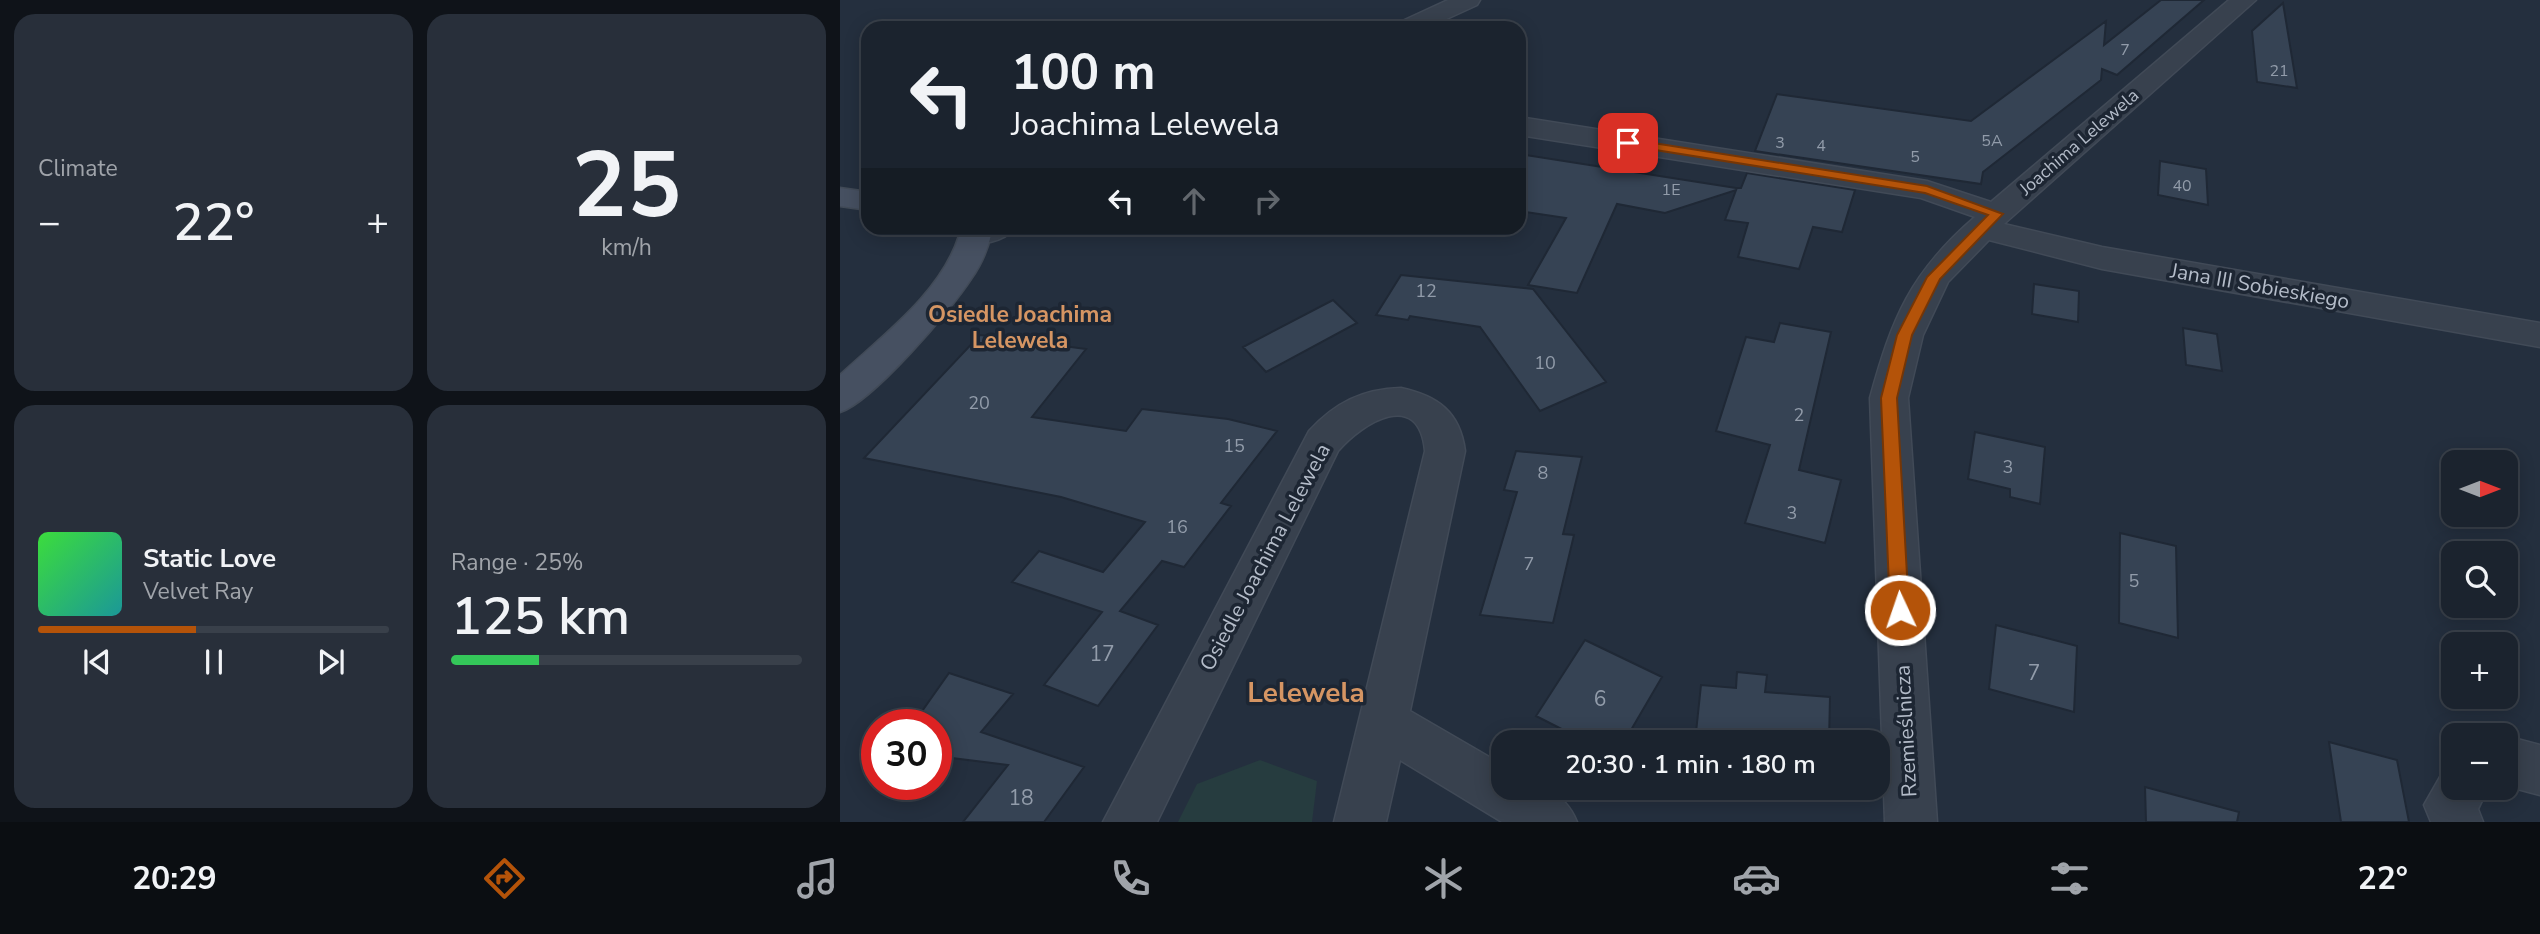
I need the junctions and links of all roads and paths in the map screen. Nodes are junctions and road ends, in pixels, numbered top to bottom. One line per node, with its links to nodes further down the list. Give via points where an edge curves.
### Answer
1 (1468, 0): 3 (street)
2 (2244, 0): 7 (street, Joachima Lelewela)
3 (1422, 21)
4 (1526, 126): 7 (street, via 1927,190)
5 (840, 197): 6 (main road)
6 (861, 200)
7 (1989, 221): 9 (street, Jana III Sobieskiego, via 2102,258); 18 (street, Rzemieślnicza, via 1934,277 1905,335 1889,398)
8 (978, 235): 10 (main road, via 958,276)
9 (2540, 335)
10 (840, 398)
11 (1384, 723): 15 (street, Osiedle Joachima Lelewela, via 1445,433 1438,419 1399,403 1355,412 1324,442); 16 (street, Osiedle Joachima Lelewela); 17 (street)
12 (2518, 764): 13 (street)
13 (2540, 770)
14 (2454, 800): 19 (street, via 2450,805)
15 (1129, 822)
16 (1360, 822)
17 (1551, 822)
18 (1910, 822)
19 (2457, 822)

